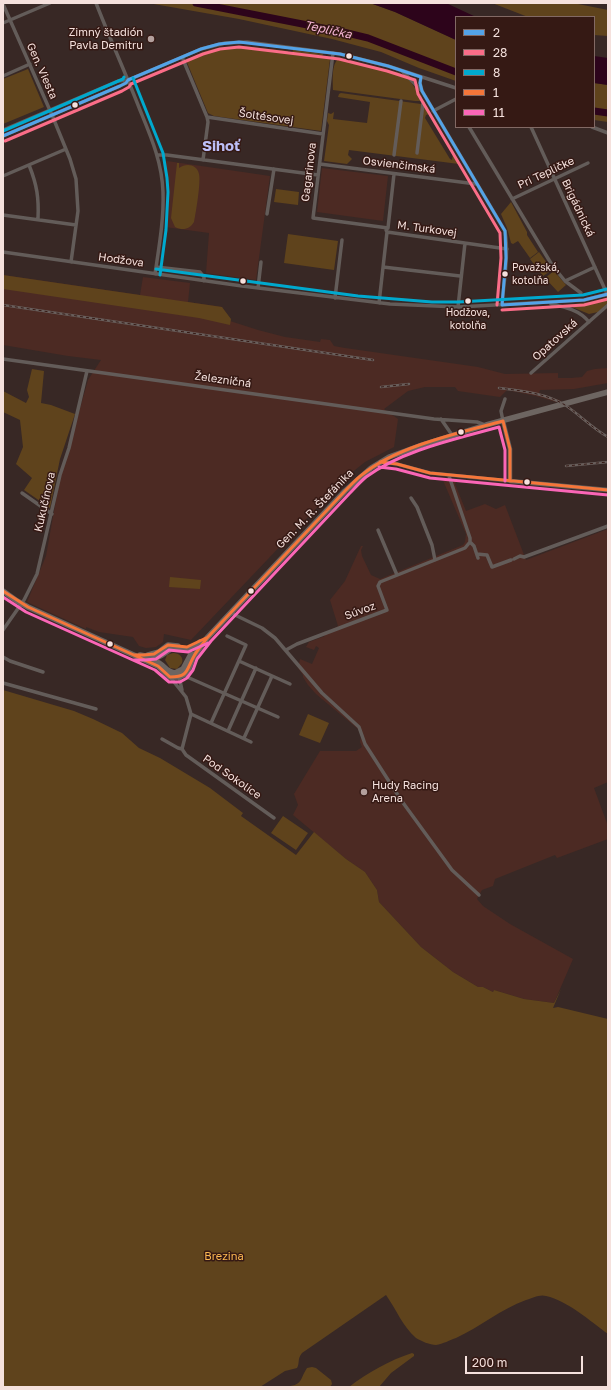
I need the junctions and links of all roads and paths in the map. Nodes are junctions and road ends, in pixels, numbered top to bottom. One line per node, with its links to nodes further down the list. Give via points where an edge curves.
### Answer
1 (50, 3): 4 (street)
2 (96, 3): 12 (street)
3 (3, 4): 4 (street, Gen. Viesta)
4 (10, 20): 5 (street); 8 (street, Gen. Viesta)
5 (3, 23)
6 (333, 53): 7 (street, via 239,42 210,46); 9 (street); 27 (street, Gagarinova)
7 (182, 57): 12 (street); 21 (street)
8 (30, 64): 10 (street); 18 (street, Gen. Viesta)
9 (400, 70): 11 (street); 14 (street)
10 (3, 76)
11 (422, 77): 13 (street); 14 (street)
12 (128, 80): 18 (street, via 118,81); 20 (street); 31 (street)
13 (455, 88)
14 (422, 91): 19 (street)
15 (455, 99): 19 (street)
16 (401, 101): 32 (street)
17 (423, 104): 30 (street)
18 (49, 110): 20 (street, Gen. Viesta); 25 (street)
19 (433, 111): 42 (street)
20 (52, 115): 28 (street); 29 (street, Gen. Viesta)
21 (207, 118): 27 (street, Šoltésovej); 33 (street)
22 (470, 128): 43 (street)
23 (531, 128): 41 (street, Brigádnická)
24 (595, 128): 26 (street)
25 (3, 130)
26 (608, 133)
27 (323, 134): 35 (street, Gagarinova)
28 (3, 136)
29 (66, 149): 36 (street); 47 (street, Gen. Viesta, via 77,183)
30 (417, 152)
31 (158, 155): 33 (street); 56 (street, via 163,192)
32 (394, 155)
33 (202, 160): 37 (street)
34 (588, 163): 41 (street, Pri Tepličke)
35 (320, 164): 38 (street, Osvienčimská); 39 (street, Gagarinova)
36 (30, 165): 40 (street); 46 (street, via 37,184)
37 (274, 169): 39 (street); 45 (street)
38 (394, 174): 42 (street, Osvienčimská); 48 (street, M. Turkovej)
39 (318, 175): 48 (street, Gagarinova, via 312,218)
40 (3, 176)
41 (555, 180): 43 (street, Pri Tepličke); 58 (street, Brigádnická)
42 (476, 184): 52 (street, via 505,231)
43 (512, 199): 62 (street, via 552,265)
44 (3, 214): 46 (street)
45 (267, 214)
46 (38, 219): 47 (street)
47 (76, 225): 54 (street, Gen. Viesta)
48 (388, 228): 49 (street, M. Turkovej)
49 (387, 232): 51 (street, M. Turkovej); 57 (street, M. Turkovej)
50 (342, 240): 66 (street)
51 (464, 243): 52 (street, M. Turkovej); 60 (street, M. Turkovej)
52 (507, 249): 69 (street)
53 (3, 252): 54 (street, Hodžova)
54 (71, 262): 59 (street, Hodžova)
55 (261, 262): 63 (street)
56 (156, 267): 59 (street); 61 (street, via 200,272)
57 (383, 267): 60 (street); 67 (street, M. Turkovej)
58 (595, 267): 62 (street); 65 (street, Brigádnická)
59 (155, 274): 61 (street, Hodžova)
60 (460, 276): 71 (street, M. Turkovej)
61 (204, 281): 63 (street, Hodžova)
62 (565, 281): 64 (street)
63 (258, 288): 66 (street, Hodžova)
64 (581, 293)
65 (608, 295): 68 (street, Hodžova)
66 (335, 298): 67 (street, Hodžova)
67 (379, 303): 71 (street, Hodžova)
68 (546, 303): 69 (street, Hodžova); 72 (street, Hodžova, via 578,312)
69 (502, 305): 71 (street, Hodžova)
70 (608, 306): 72 (street, Opatovská)
71 (458, 307)
72 (589, 322): 75 (street, Opatovská)
73 (3, 359): 74 (street, Železničná)
74 (87, 371): 78 (street, Železničná); 88 (street, Kukučínova)
75 (531, 373)
76 (608, 392): 79 (main road, Gen. M. R. Štefánika)
77 (505, 399): 79 (street, via 501,411)
78 (441, 419): 80 (street, Železničná); 81 (street)
79 (503, 421): 80 (main road, Gen. M. R. Štefánika); 84 (street, via 510,449)
80 (486, 425): 81 (main road, Gen. M. R. Štefánika)
81 (452, 435): 82 (main road, Gen. M. R. Štefánika, via 402,451)
82 (380, 462): 83 (street); 96 (main road, Gen. M. R. Štefánika, via 362,474 345,491)
83 (449, 476): 84 (street); 91 (street)
84 (510, 481): 85 (street)
85 (608, 490)
86 (22, 493): 88 (street)
87 (411, 498): 92 (street, via 430,539)
88 (52, 514): 95 (street, Kukučínova, via 37,574)
89 (608, 526): 91 (street, via 492,567 487,555 478,556)
90 (378, 530): 93 (street)
91 (470, 542): 92 (street, Súvoz, via 465,548)
92 (435, 560): 93 (street, Súvoz)
93 (397, 575): 102 (street, Súvoz, via 380,582 378,586 387,610)
94 (3, 591): 95 (main road)
95 (22, 604): 97 (street, Kukučínova); 105 (main road)
96 (231, 612): 99 (main road, Gen. M. R. Štefánika); 102 (street, via 266,630)
97 (3, 630)
98 (227, 636): 106 (street, via 246,645)
99 (200, 644): 100 (main road, via 187,647); 101 (main road, via 192,649); 108 (main road); 112 (main road, via 187,671)
100 (173, 645): 101 (main road); 105 (main road)
101 (180, 650): 103 (main road, via 171,649); 108 (main road, via 185,656)
102 (286, 650): 131 (street, via 322,693 359,727 365,744 401,800 452,870)
103 (162, 655): 105 (main road, via 156,658); 107 (main road)
104 (3, 657): 111 (street)
105 (143, 657): 107 (main road); 110 (main road)
106 (239, 661): 109 (street); 118 (street)
107 (161, 663): 110 (main road); 112 (main road, via 171,673)
108 (186, 663): 112 (main road)
109 (256, 668): 113 (street); 119 (street)
110 (163, 670): 114 (main road)
111 (43, 672)
112 (182, 675): 114 (main road); 117 (street); 118 (street)
113 (272, 676): 116 (street); 120 (street)
114 (170, 677): 117 (street)
115 (3, 683): 121 (street)
116 (290, 684)
117 (182, 691): 122 (street)
118 (225, 693): 119 (street); 124 (street)
119 (241, 700): 120 (street); 125 (street)
120 (258, 708): 123 (street); 126 (street)
121 (96, 710)
122 (191, 714): 124 (street); 129 (street)
123 (278, 717)
124 (211, 723): 125 (street)
125 (228, 731): 126 (street)
126 (244, 738): 128 (street)
127 (162, 739): 129 (street, Pod Sokolice)
128 (251, 742)
129 (182, 749): 130 (street, Pod Sokolice, via 186,755)
130 (274, 818)
131 (479, 895)

